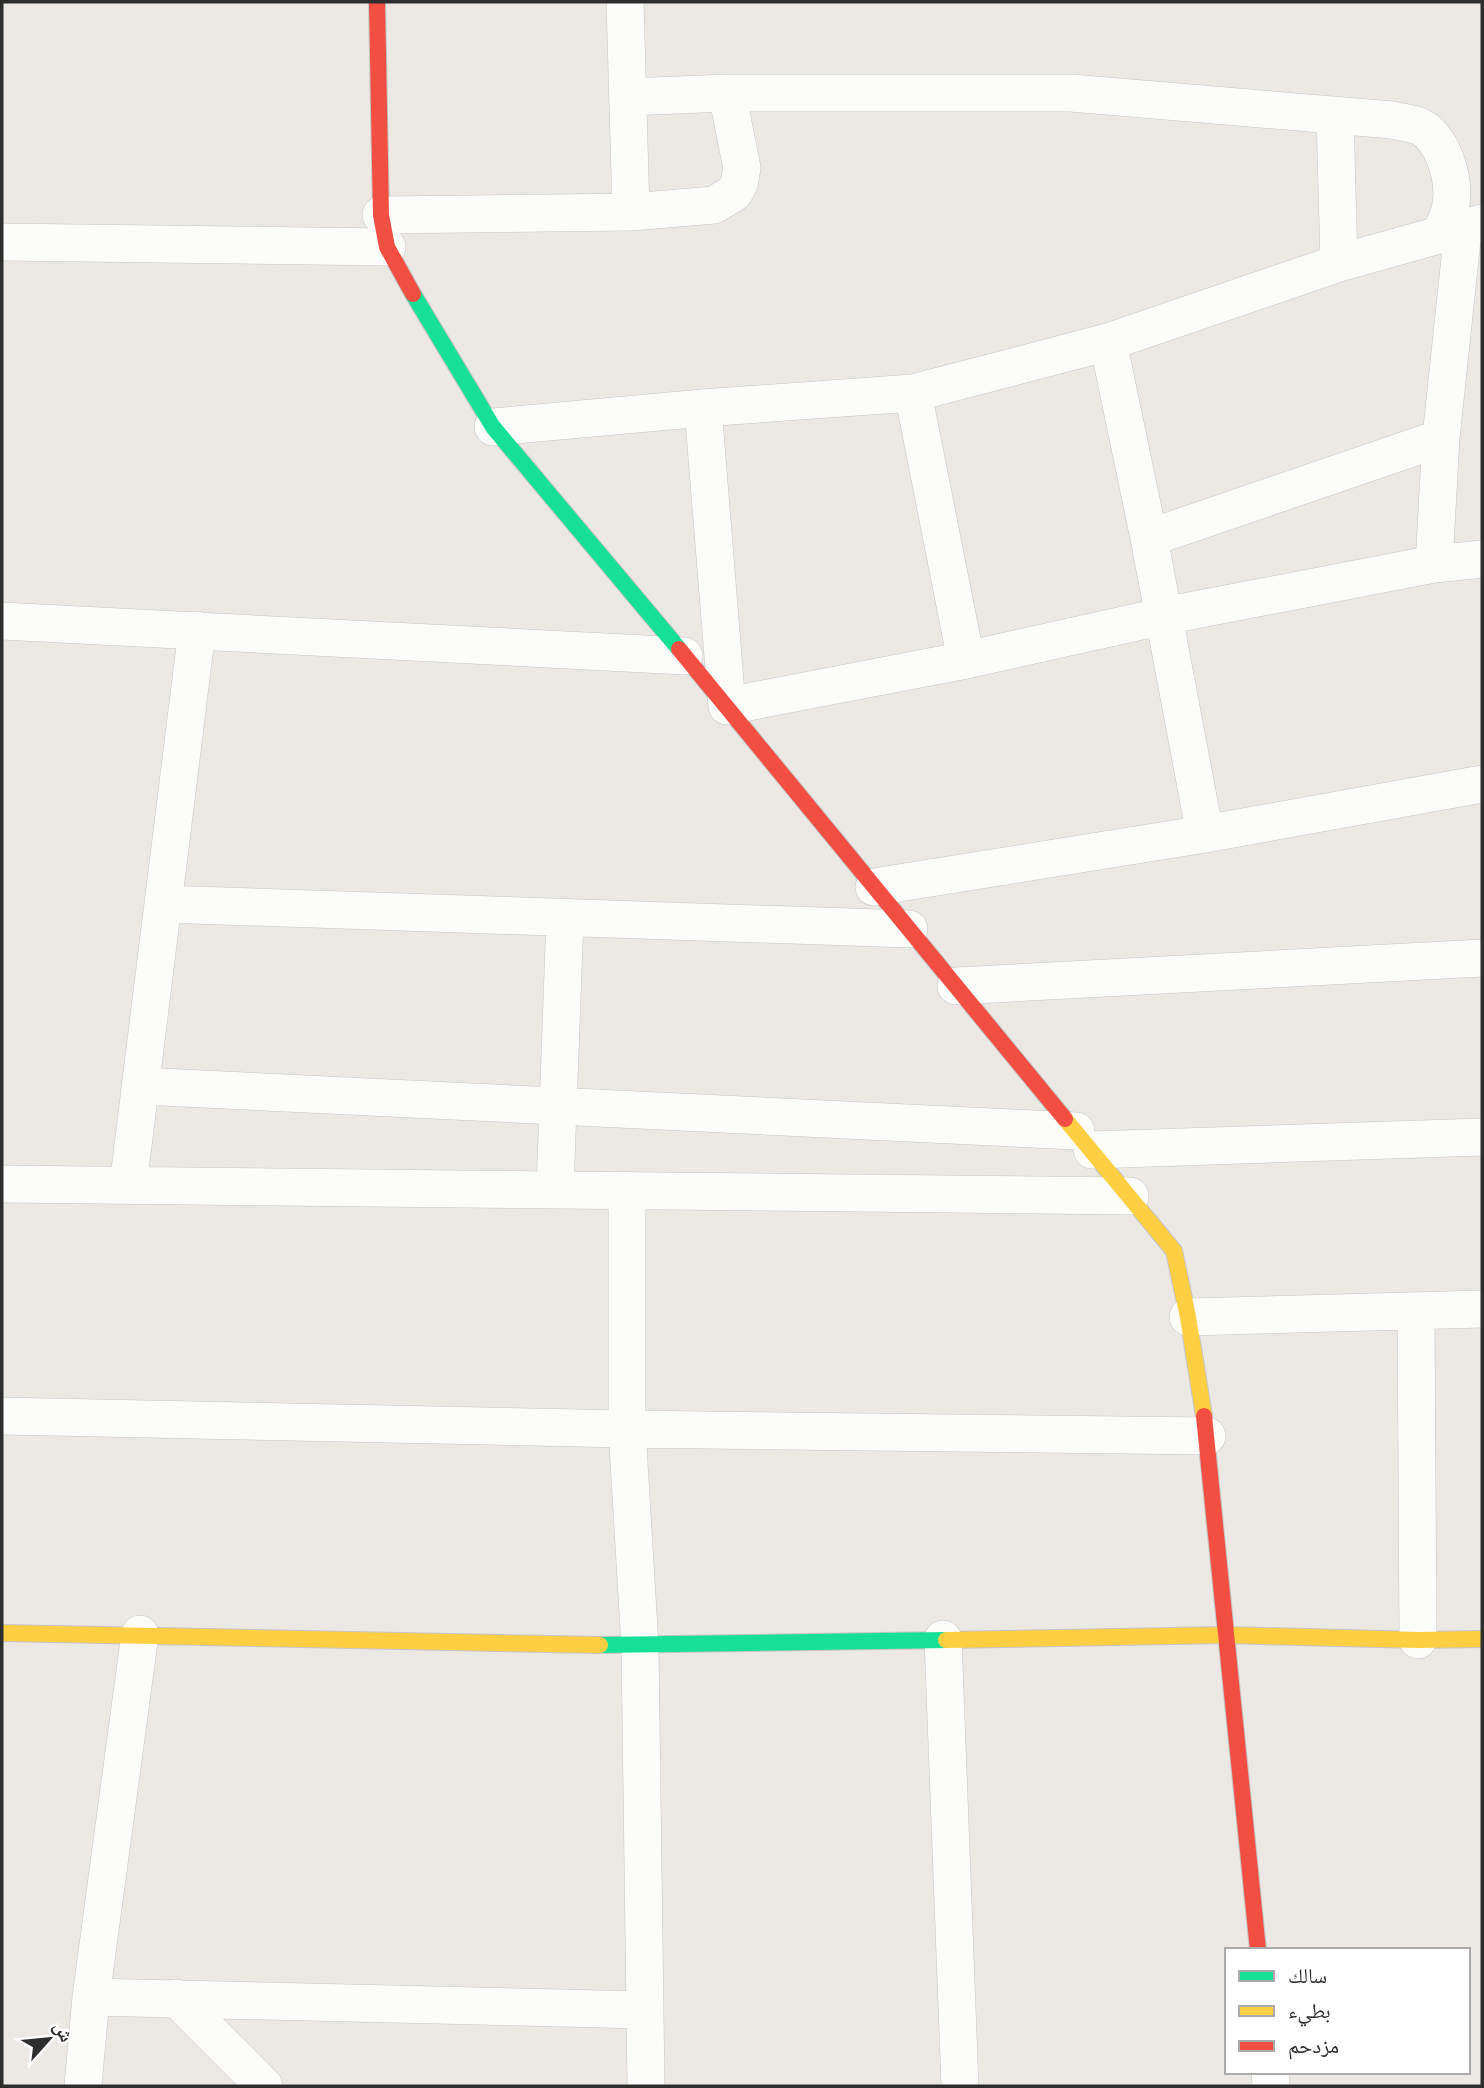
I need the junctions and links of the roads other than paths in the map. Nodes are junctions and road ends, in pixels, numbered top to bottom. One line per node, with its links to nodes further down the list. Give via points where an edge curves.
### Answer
1 (377, 2): 8 (street)
2 (625, 2): 4 (street)
3 (727, 93): 4 (street); 5 (street, via 1071,93); 6 (street, via 742,168 734,193 714,205)
4 (628, 97): 6 (street)
5 (1335, 115): 7 (street, via 1392,120 1418,126 1432,136 1440,148 1452,190 1451,206); 10 (street)
6 (631, 212): 8 (street)
7 (1462, 229): 10 (street); 15 (street)
8 (384, 231): 9 (street); 14 (street, via 429,322)
9 (2, 242)
10 (1339, 263): 11 (street)
11 (1108, 342): 12 (street); 16 (street)
12 (913, 393): 13 (street); 23 (street)
13 (703, 408): 14 (street); 24 (street)
14 (493, 426): 22 (street)
15 (1441, 438): 16 (street); 18 (street)
16 (1149, 538): 19 (street)
17 (1482, 559): 18 (street)
18 (1434, 564): 19 (street)
19 (1164, 616): 23 (street); 26 (street)
20 (2, 621): 21 (street)
21 (197, 630): 22 (street); 28 (street)
22 (684, 656): 24 (street)
23 (966, 660): 24 (street)
24 (727, 706): 27 (street)
25 (1482, 784): 26 (street)
26 (1205, 834): 27 (street)
27 (874, 887): 30 (street)
28 (163, 904): 29 (street); 33 (street)
29 (565, 918): 30 (street); 34 (street)
30 (909, 929): 32 (street)
31 (1482, 958): 32 (street)
32 (956, 986): 36 (street)
33 (140, 1086): 34 (street); 38 (street)
34 (558, 1107): 36 (street); 39 (street)
35 (1482, 1137): 36 (street)
36 (1084, 1140): 41 (street)
37 (2, 1184): 38 (street)
38 (128, 1186): 39 (street)
39 (555, 1189): 40 (street)
40 (627, 1190): 41 (street); 46 (street)
41 (1130, 1196): 44 (street, via 1174,1251)
42 (1482, 1309): 43 (street)
43 (1416, 1312): 44 (street); 53 (street)
44 (1188, 1317): 47 (street)
45 (2, 1416): 46 (street)
46 (627, 1429): 47 (street); 54 (street)
47 (1208, 1436): 50 (street)
48 (2, 1633): 49 (street)
49 (140, 1634): 54 (street); 56 (street)
50 (1227, 1635): 51 (street); 53 (street); 55 (street)
51 (943, 1639): 54 (street); 62 (street)
52 (1482, 1639): 53 (street)
53 (1418, 1640)
54 (640, 1646): 58 (street)
55 (1258, 1948)
56 (91, 1997): 57 (street); 59 (street)
57 (176, 1998): 58 (street); 60 (street)
58 (644, 2010): 61 (street)
59 (83, 2086)
60 (264, 2086)
61 (646, 2086)
62 (960, 2086)

